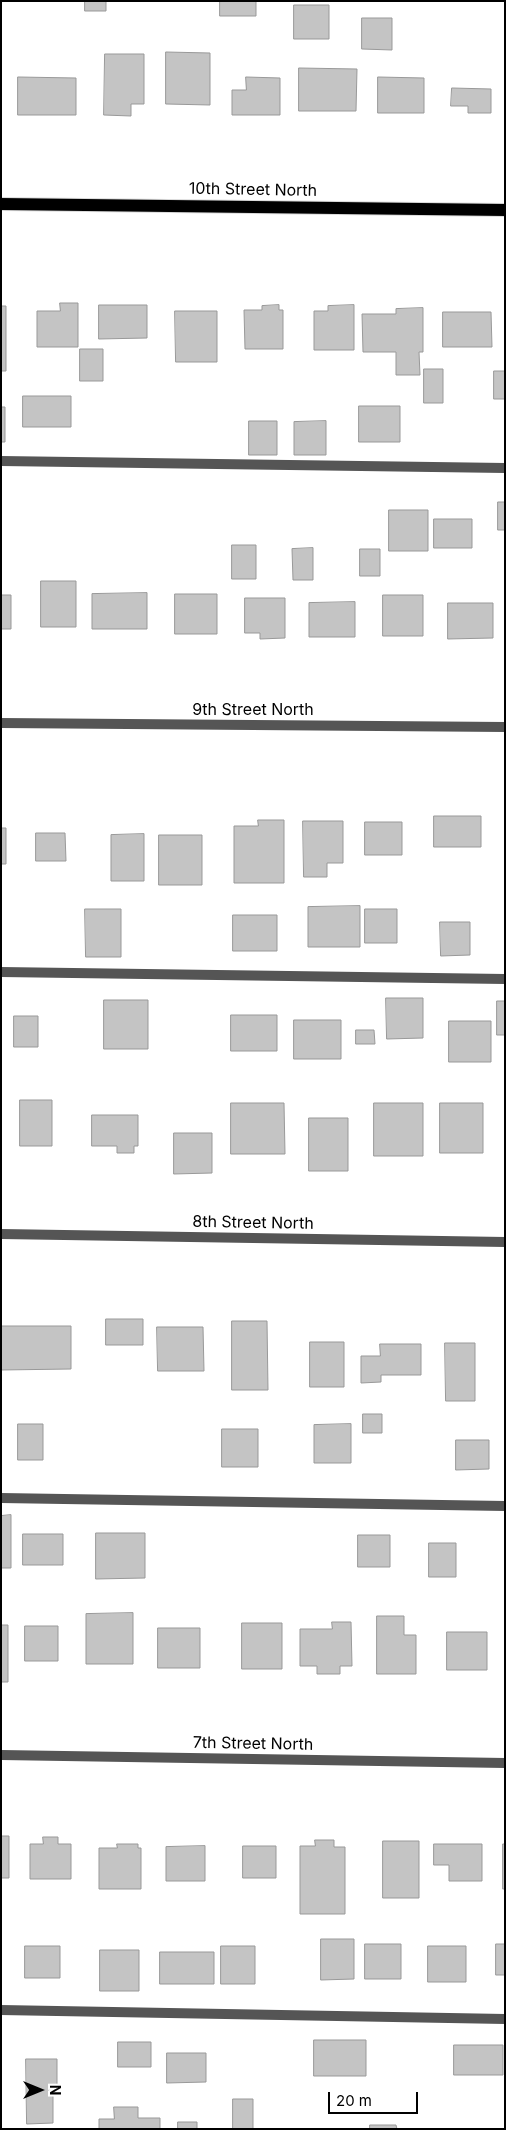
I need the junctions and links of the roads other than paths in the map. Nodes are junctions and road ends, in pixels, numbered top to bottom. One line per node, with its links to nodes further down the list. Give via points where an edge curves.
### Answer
1 (1, 204): 2 (main road, 10th Street North)
2 (505, 210)
3 (1, 461): 4 (street)
4 (505, 468)
5 (1, 723): 6 (street, 9th Street North)
6 (505, 727)
7 (1, 972): 8 (street)
8 (505, 979)
9 (1, 1234): 10 (street, 8th Street North)
10 (505, 1242)
11 (1, 1498): 12 (street)
12 (505, 1506)
13 (1, 1755): 14 (street, 7th Street North)
14 (505, 1763)
15 (1, 2010): 16 (street)
16 (505, 2019)

